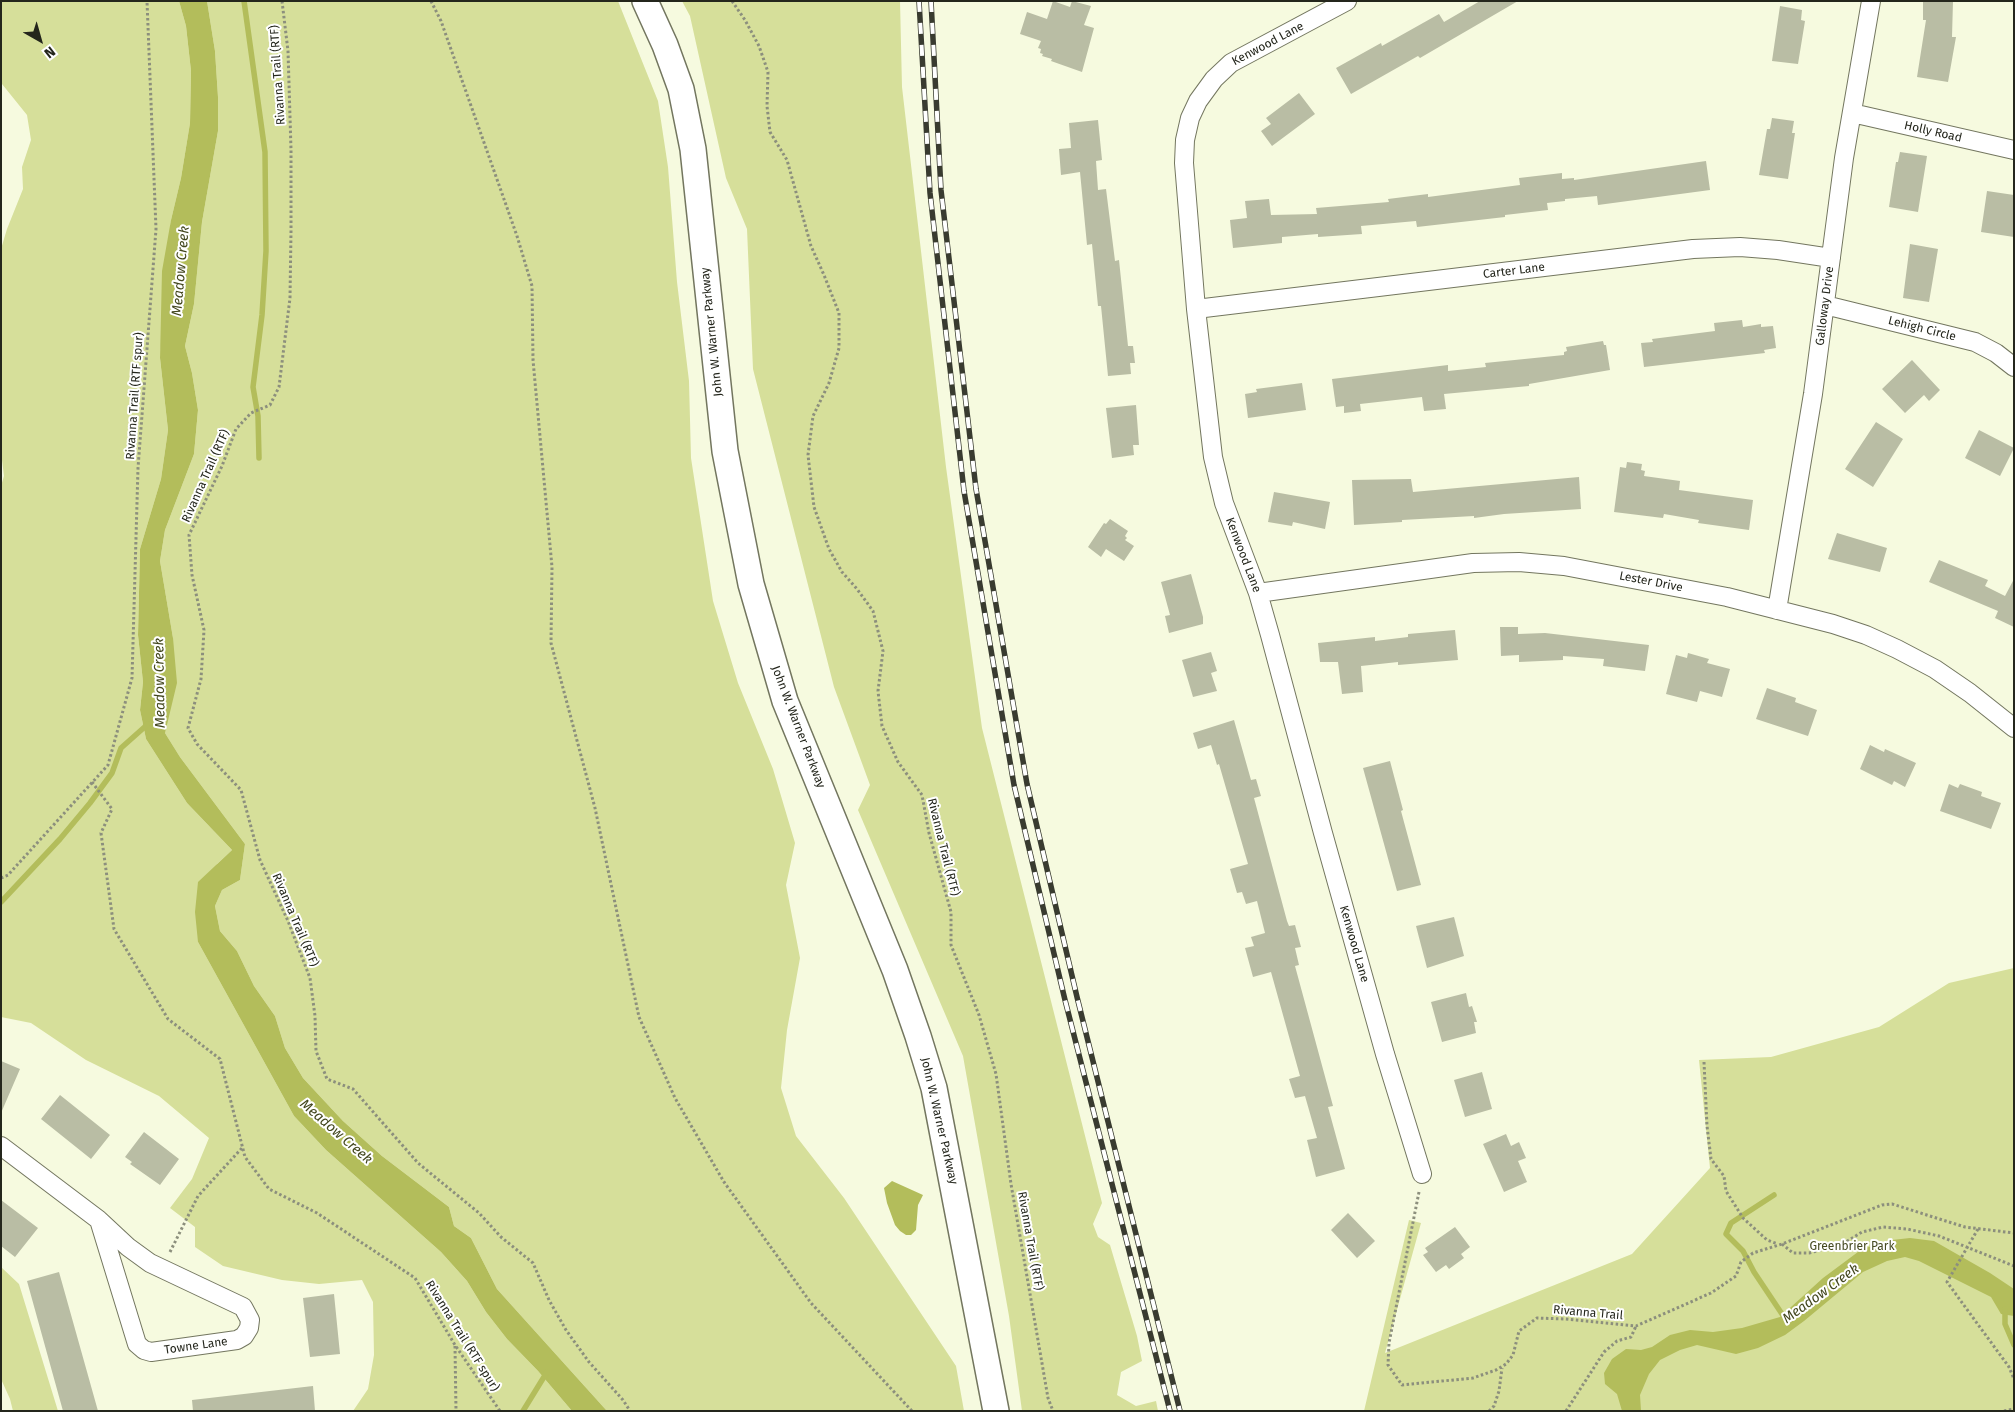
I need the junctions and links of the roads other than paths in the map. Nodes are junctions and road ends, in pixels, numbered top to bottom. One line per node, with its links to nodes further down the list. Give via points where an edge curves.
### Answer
1 (645, 1): 16 (main road, John W. Warner Parkway, via 680,88 693,148 725,451 751,584 785,701 895,970 934,1088)
2 (1347, 1): 8 (street, Kenwood Lane, via 1230,63 1214,78 1198,101 1185,140 1184,163)
3 (1872, 1): 4 (street, Galloway Drive)
4 (1852, 114): 5 (street, Holly Road); 6 (street, Galloway Drive)
5 (2014, 150)
6 (1831, 258): 7 (street, Galloway Drive); 8 (street, Carter Lane, via 1778,250 1693,249)
7 (1825, 305): 9 (street, Lehigh Circle, via 1975,342); 11 (street, Galloway Drive)
8 (1196, 309): 10 (street, Kenwood Lane, via 1213,457 1224,503)
9 (2014, 367)
10 (1258, 593): 11 (street, Lester Drive, via 1428,568 1519,562 1573,567 1727,596); 14 (street, Kenwood Lane, via 1382,1044)
11 (1777, 610): 12 (street, Lester Drive, via 1833,624 1897,648 1970,693)
12 (2014, 728)
13 (1, 1146): 15 (street, Towne Lane)
14 (1422, 1174)
15 (99, 1220): 15 (street, Towne Lane, via 137,1344 144,1350 152,1352 237,1340 244,1336 250,1320 243,1307 150,1263)
16 (996, 1411)

